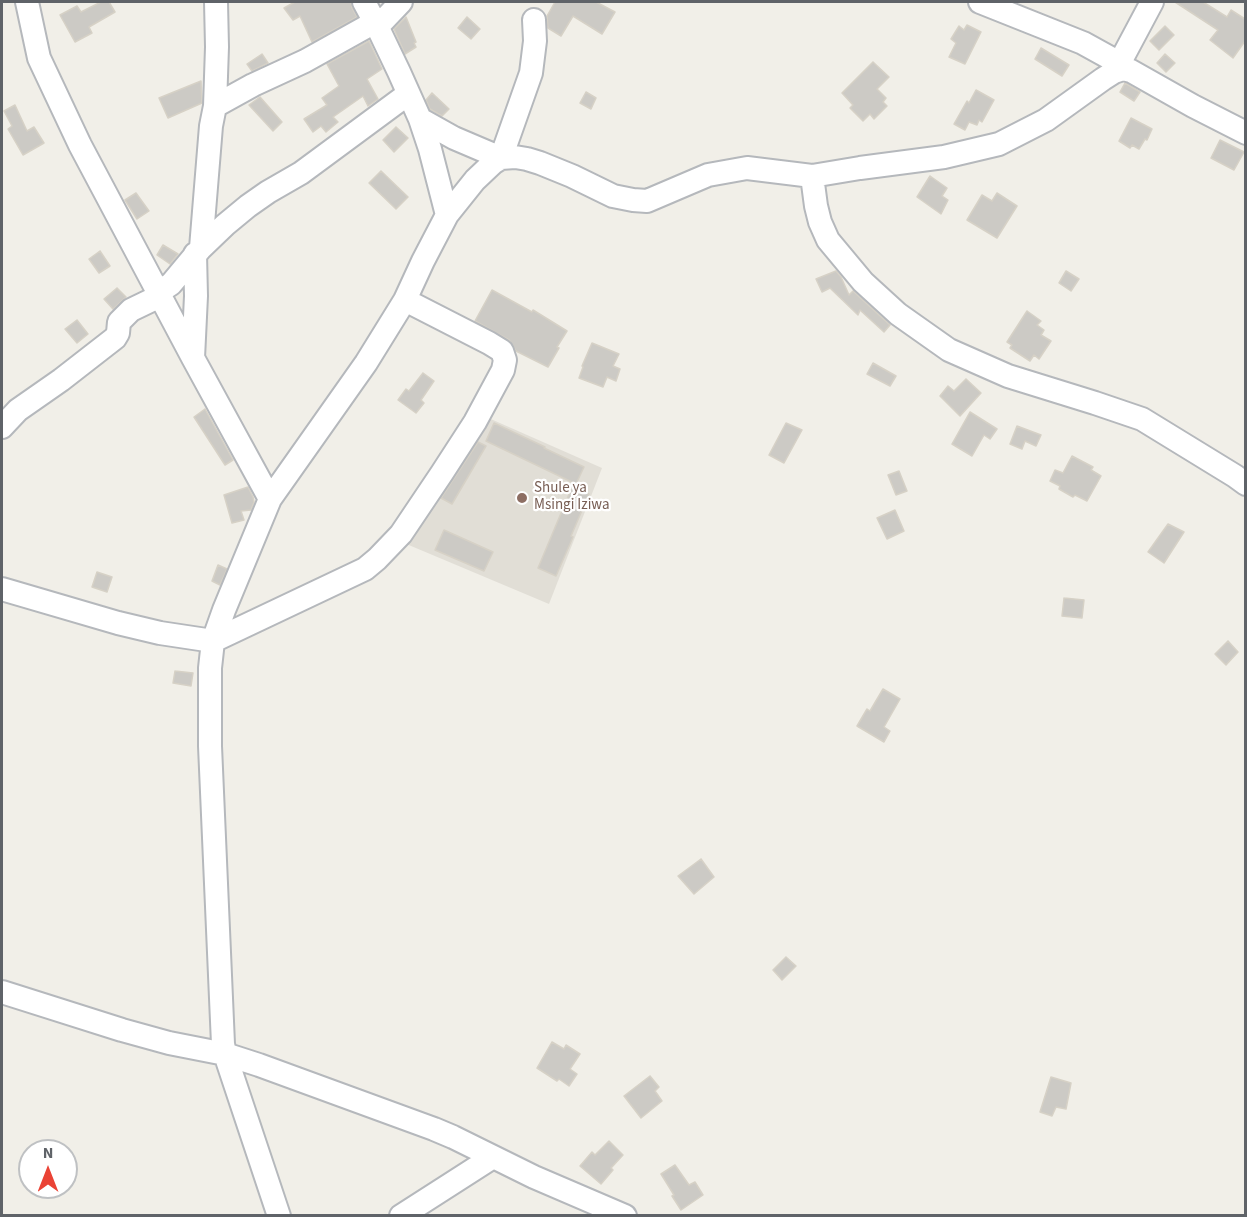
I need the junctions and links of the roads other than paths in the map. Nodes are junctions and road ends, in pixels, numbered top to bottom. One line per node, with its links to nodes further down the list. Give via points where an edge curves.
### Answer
1 (27, 2): 18 (street, via 35,45 45,70)
2 (216, 2): 11 (street)
3 (364, 2): 8 (street)
4 (401, 2): 8 (street)
5 (980, 2): 9 (street, via 1083,43)
6 (1152, 2): 9 (street)
7 (534, 20): 14 (street, via 531,73)
8 (377, 25): 10 (street); 11 (street)
9 (1121, 67): 13 (street); 15 (street, via 1046,120 999,144 944,157)
10 (408, 94): 12 (street); 17 (street, via 301,173 248,206)
11 (215, 106): 17 (street)
12 (420, 119): 14 (street); 16 (street)
13 (1245, 133)
14 (501, 158): 15 (street, via 527,159 613,196 647,201 708,175 747,168); 16 (street, via 475,180)
15 (812, 176): 22 (street, via 818,214 828,240 863,282 898,314 949,350 1008,376 1142,419)
16 (447, 215): 19 (street)
17 (198, 251): 18 (street, via 177,279); 20 (street)
18 (159, 294): 20 (street); 21 (street, via 131,310 119,322 115,338 18,410)
19 (405, 300): 23 (street, via 366,363); 25 (street, via 502,351 503,370 475,422 401,534 377,559 365,569)
20 (193, 358): 23 (street)
21 (2, 427)
22 (1245, 484)
23 (270, 499): 25 (street)
24 (2, 589): 25 (street, via 118,623)
25 (213, 641): 27 (street, via 210,736)
26 (2, 992): 27 (street, via 169,1043)
27 (225, 1054): 28 (street, via 434,1129); 30 (street)
28 (493, 1157): 29 (street); 31 (street)
29 (567, 1192): 32 (street); 33 (street)
30 (279, 1215)
31 (401, 1215)
32 (580, 1215)
33 (625, 1215)

